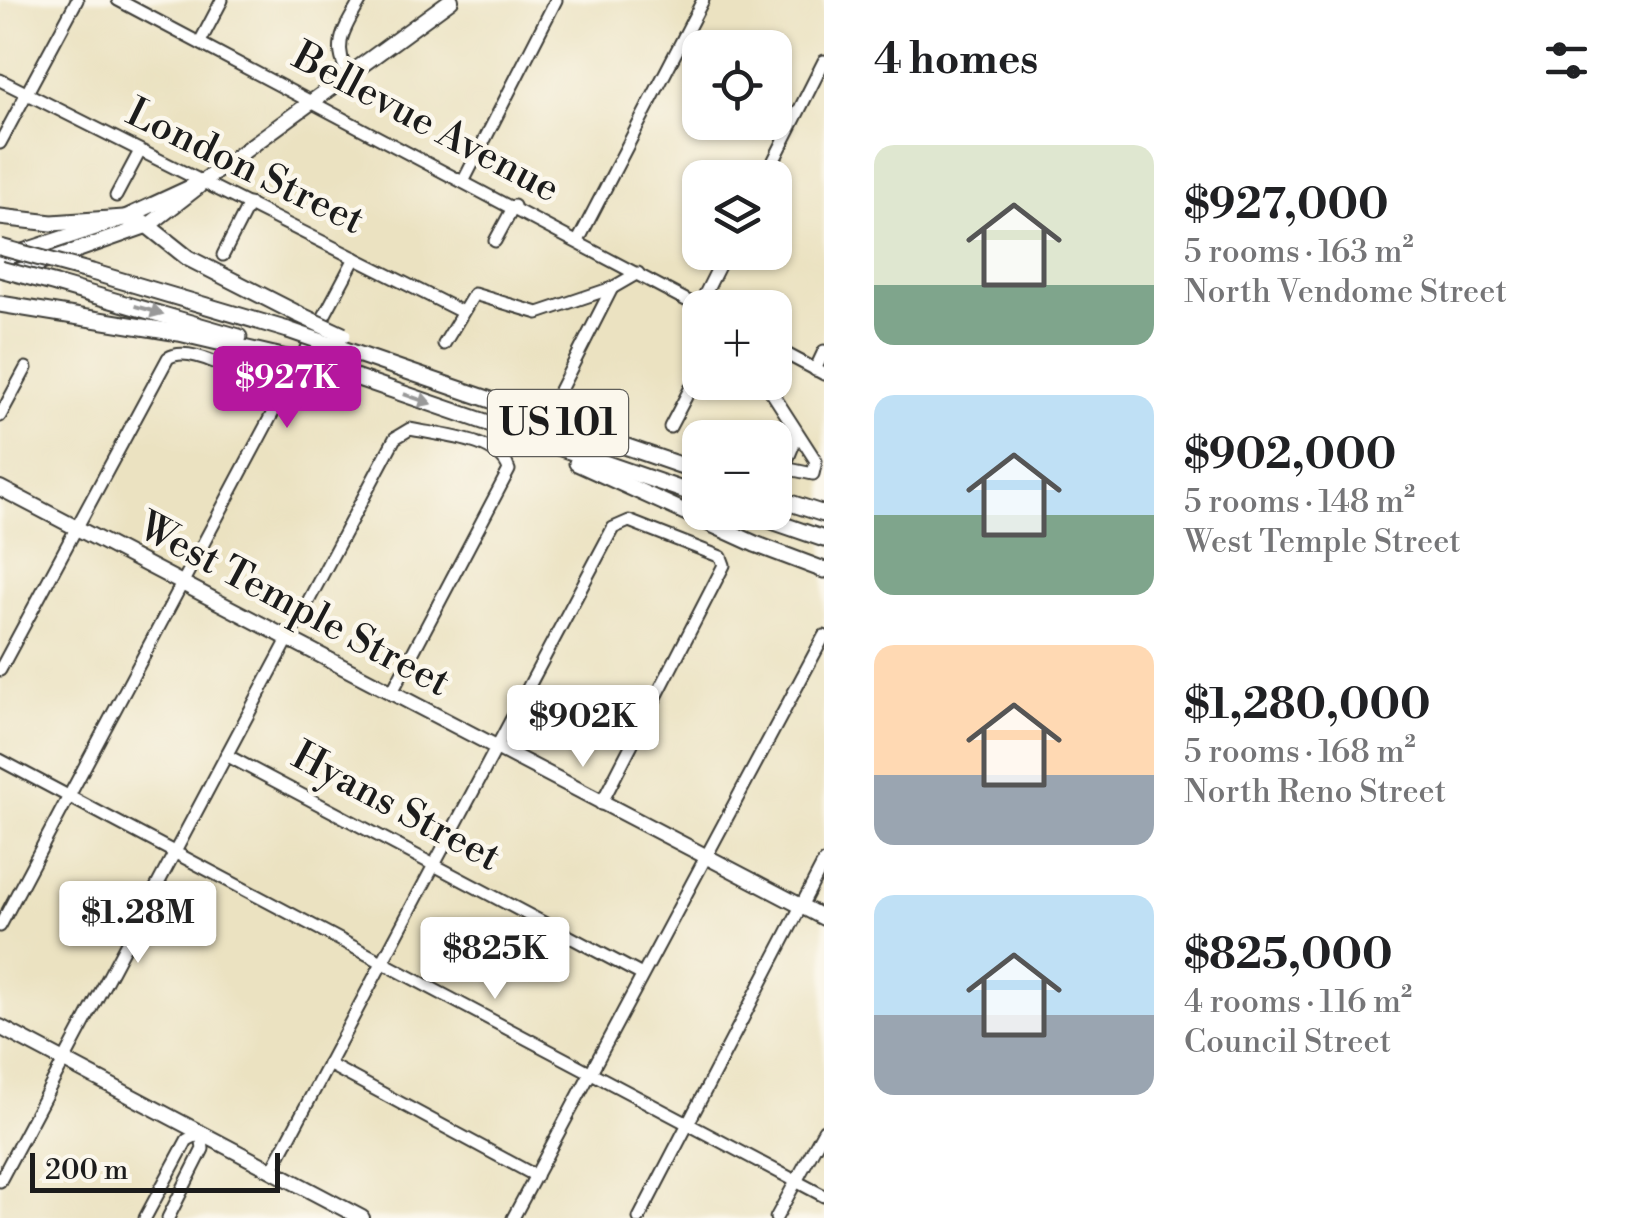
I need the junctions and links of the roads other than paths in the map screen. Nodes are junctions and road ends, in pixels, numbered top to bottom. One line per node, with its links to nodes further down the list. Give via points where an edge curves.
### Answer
1 (77, 0): 12 (street)
2 (118, 0): 8 (street, Bellevue Avenue)
3 (222, 0): 8 (street)
4 (361, 0): 10 (street, via 338,42)
5 (451, 0): 10 (main road)
6 (556, 0): 17 (street)
7 (703, 0): 26 (street)
8 (200, 42): 13 (street, Bellevue Avenue)
9 (824, 61): 16 (street)
10 (350, 76): 13 (main road)
11 (0, 80): 12 (street, London Street)
12 (26, 94): 14 (street); 15 (street, London Street)
13 (314, 101): 17 (street, Bellevue Avenue); 18 (main road)
14 (0, 143)
15 (140, 152): 18 (street, London Street); 19 (street)
16 (773, 160)
17 (464, 180): 21 (street, Bellevue Avenue)
18 (202, 182): 20 (street, London Street); 23 (main road); 24 (main road, via 193,196)
19 (116, 196)
20 (250, 204): 28 (street); 29 (street, London Street)
21 (514, 206): 25 (street); 26 (street, Bellevue Avenue)
22 (0, 218): 23 (highway, via 65,224)
23 (124, 218): 24 (highway); 30 (main road)
24 (149, 226): 33 (main road); 38 (highway, bridge, via 177,252)
25 (495, 240)
26 (578, 241): 32 (street, Bellevue Avenue)
27 (0, 246): 38 (highway, US 101, bridge)
28 (224, 256)
29 (355, 258): 37 (street, London Street); 46 (street)
30 (0, 259)
31 (0, 269): 40 (highway, US 101, one-way to 40, bridge)
32 (638, 273): 34 (street); 35 (street, Bellevue Avenue)
33 (0, 277)
34 (612, 288): 37 (street, via 538,313 474,294); 45 (street)
35 (682, 297)
36 (0, 304): 40 (highway)
37 (460, 311): 39 (street)
38 (340, 341): 53 (highway, US 101)
39 (444, 344)
40 (276, 352): 51 (highway, US 101, one-way to 51, bridge)
41 (824, 352): 44 (street)
42 (792, 357): 44 (street)
43 (26, 368): 49 (street)
44 (820, 372)
45 (559, 392)
46 (281, 398): 58 (street, via 200,356 172,355); 62 (street)
47 (684, 400): 50 (street)
48 (776, 400): 52 (street)
49 (0, 416)
50 (670, 427)
51 (510, 430): 55 (highway, US 101); 61 (highway)
52 (797, 436)
53 (682, 466)
54 (0, 488): 58 (main road, West Temple Street)
55 (682, 490)
56 (792, 504): 57 (highway)
57 (824, 514)
58 (75, 527): 62 (main road, West Temple Street); 65 (street)
59 (792, 529): 60 (highway)
60 (824, 540)
61 (824, 570)
62 (182, 584): 64 (main road, West Temple Street); 70 (street)
63 (824, 636): 73 (street)
64 (287, 640): 66 (main road, West Temple Street); 66 (street, via 399,433 410,429 461,440 503,458 509,466); 68 (street)
65 (0, 670)
66 (391, 694): 67 (main road, West Temple Street)
67 (495, 748): 71 (main road, West Temple Street); 71 (street, via 618,524 632,522 721,557 724,565); 75 (street)
68 (226, 755): 72 (street); 75 (street, Hyans Street)
69 (0, 760): 70 (street)
70 (69, 796): 72 (street); 78 (street)
71 (601, 804): 73 (main road, West Temple Street)
72 (174, 852): 79 (street); 82 (street)
73 (704, 859): 76 (main road, West Temple Street); 80 (street)
74 (824, 862): 76 (street)
75 (434, 864): 79 (street); 80 (street, Hyans Street)
76 (801, 909): 77 (main road, West Temple Street); 85 (street)
77 (824, 918)
78 (0, 926)
79 (381, 965): 83 (street); 84 (street)
80 (642, 974): 84 (street)
81 (0, 1027): 82 (main road)
82 (64, 1061): 87 (main road); 90 (street)
83 (328, 1064): 88 (street); 89 (street)
84 (590, 1076): 85 (street); 89 (street)
85 (688, 1126): 91 (street); 97 (street)
86 (824, 1130): 91 (street)
87 (201, 1133): 88 (main road); 93 (street, via 187,1140); 94 (street, via 203,1149)
88 (272, 1170): 95 (main road)
89 (536, 1176): 96 (street)
90 (0, 1181)
91 (796, 1182): 92 (street); 98 (street)
92 (824, 1196)
93 (145, 1218)
94 (168, 1218)
95 (362, 1218)
96 (513, 1218)
97 (639, 1218)
98 (776, 1218)

